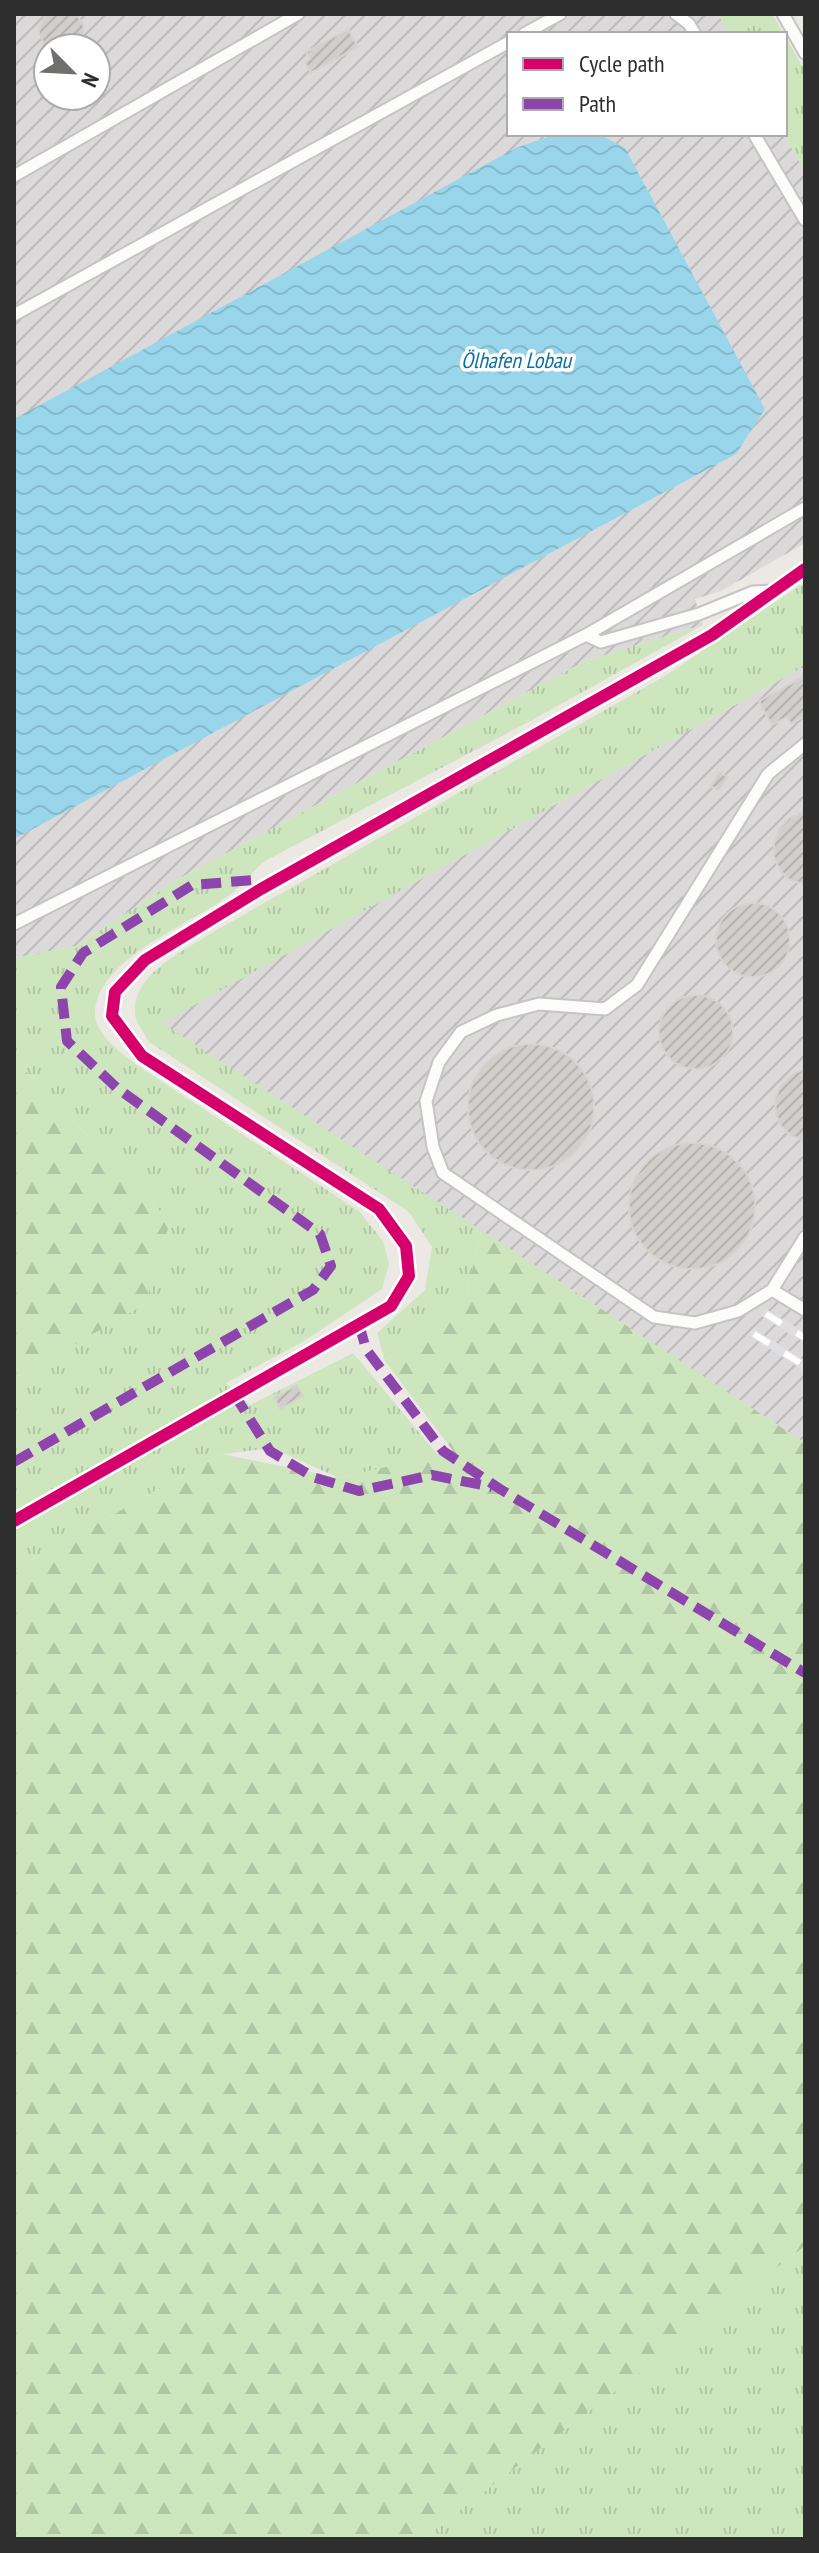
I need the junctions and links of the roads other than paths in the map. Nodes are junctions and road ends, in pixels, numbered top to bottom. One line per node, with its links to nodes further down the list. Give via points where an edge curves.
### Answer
1 (298, 14): 10 (lane)
2 (560, 14): 5 (lane)
3 (676, 14): 6 (lane)
4 (783, 14): 8 (lane)
5 (528, 32)
6 (694, 32)
7 (507, 43): 12 (lane)
8 (805, 53)
9 (755, 136): 11 (lane)
10 (14, 176)
11 (805, 220)
12 (14, 315)
13 (805, 508): 16 (lane)
14 (805, 569): 15 (lane)
15 (776, 591): 16 (lane, via 753,592 699,614 601,642); 22 (lane, via 671,659 248,897 145,960 115,992 112,1016 142,1056 379,1209 406,1246 409,1276 391,1306)
16 (586, 635): 18 (lane)
17 (805, 744): 20 (lane, via 768,774 637,985 605,1009 539,1004 461,1032 439,1062 426,1101 443,1173 654,1317 695,1323 738,1311)
18 (14, 924)
19 (805, 1237): 20 (lane)
20 (772, 1290): 21 (lane)
21 (805, 1310)
22 (14, 1521)

